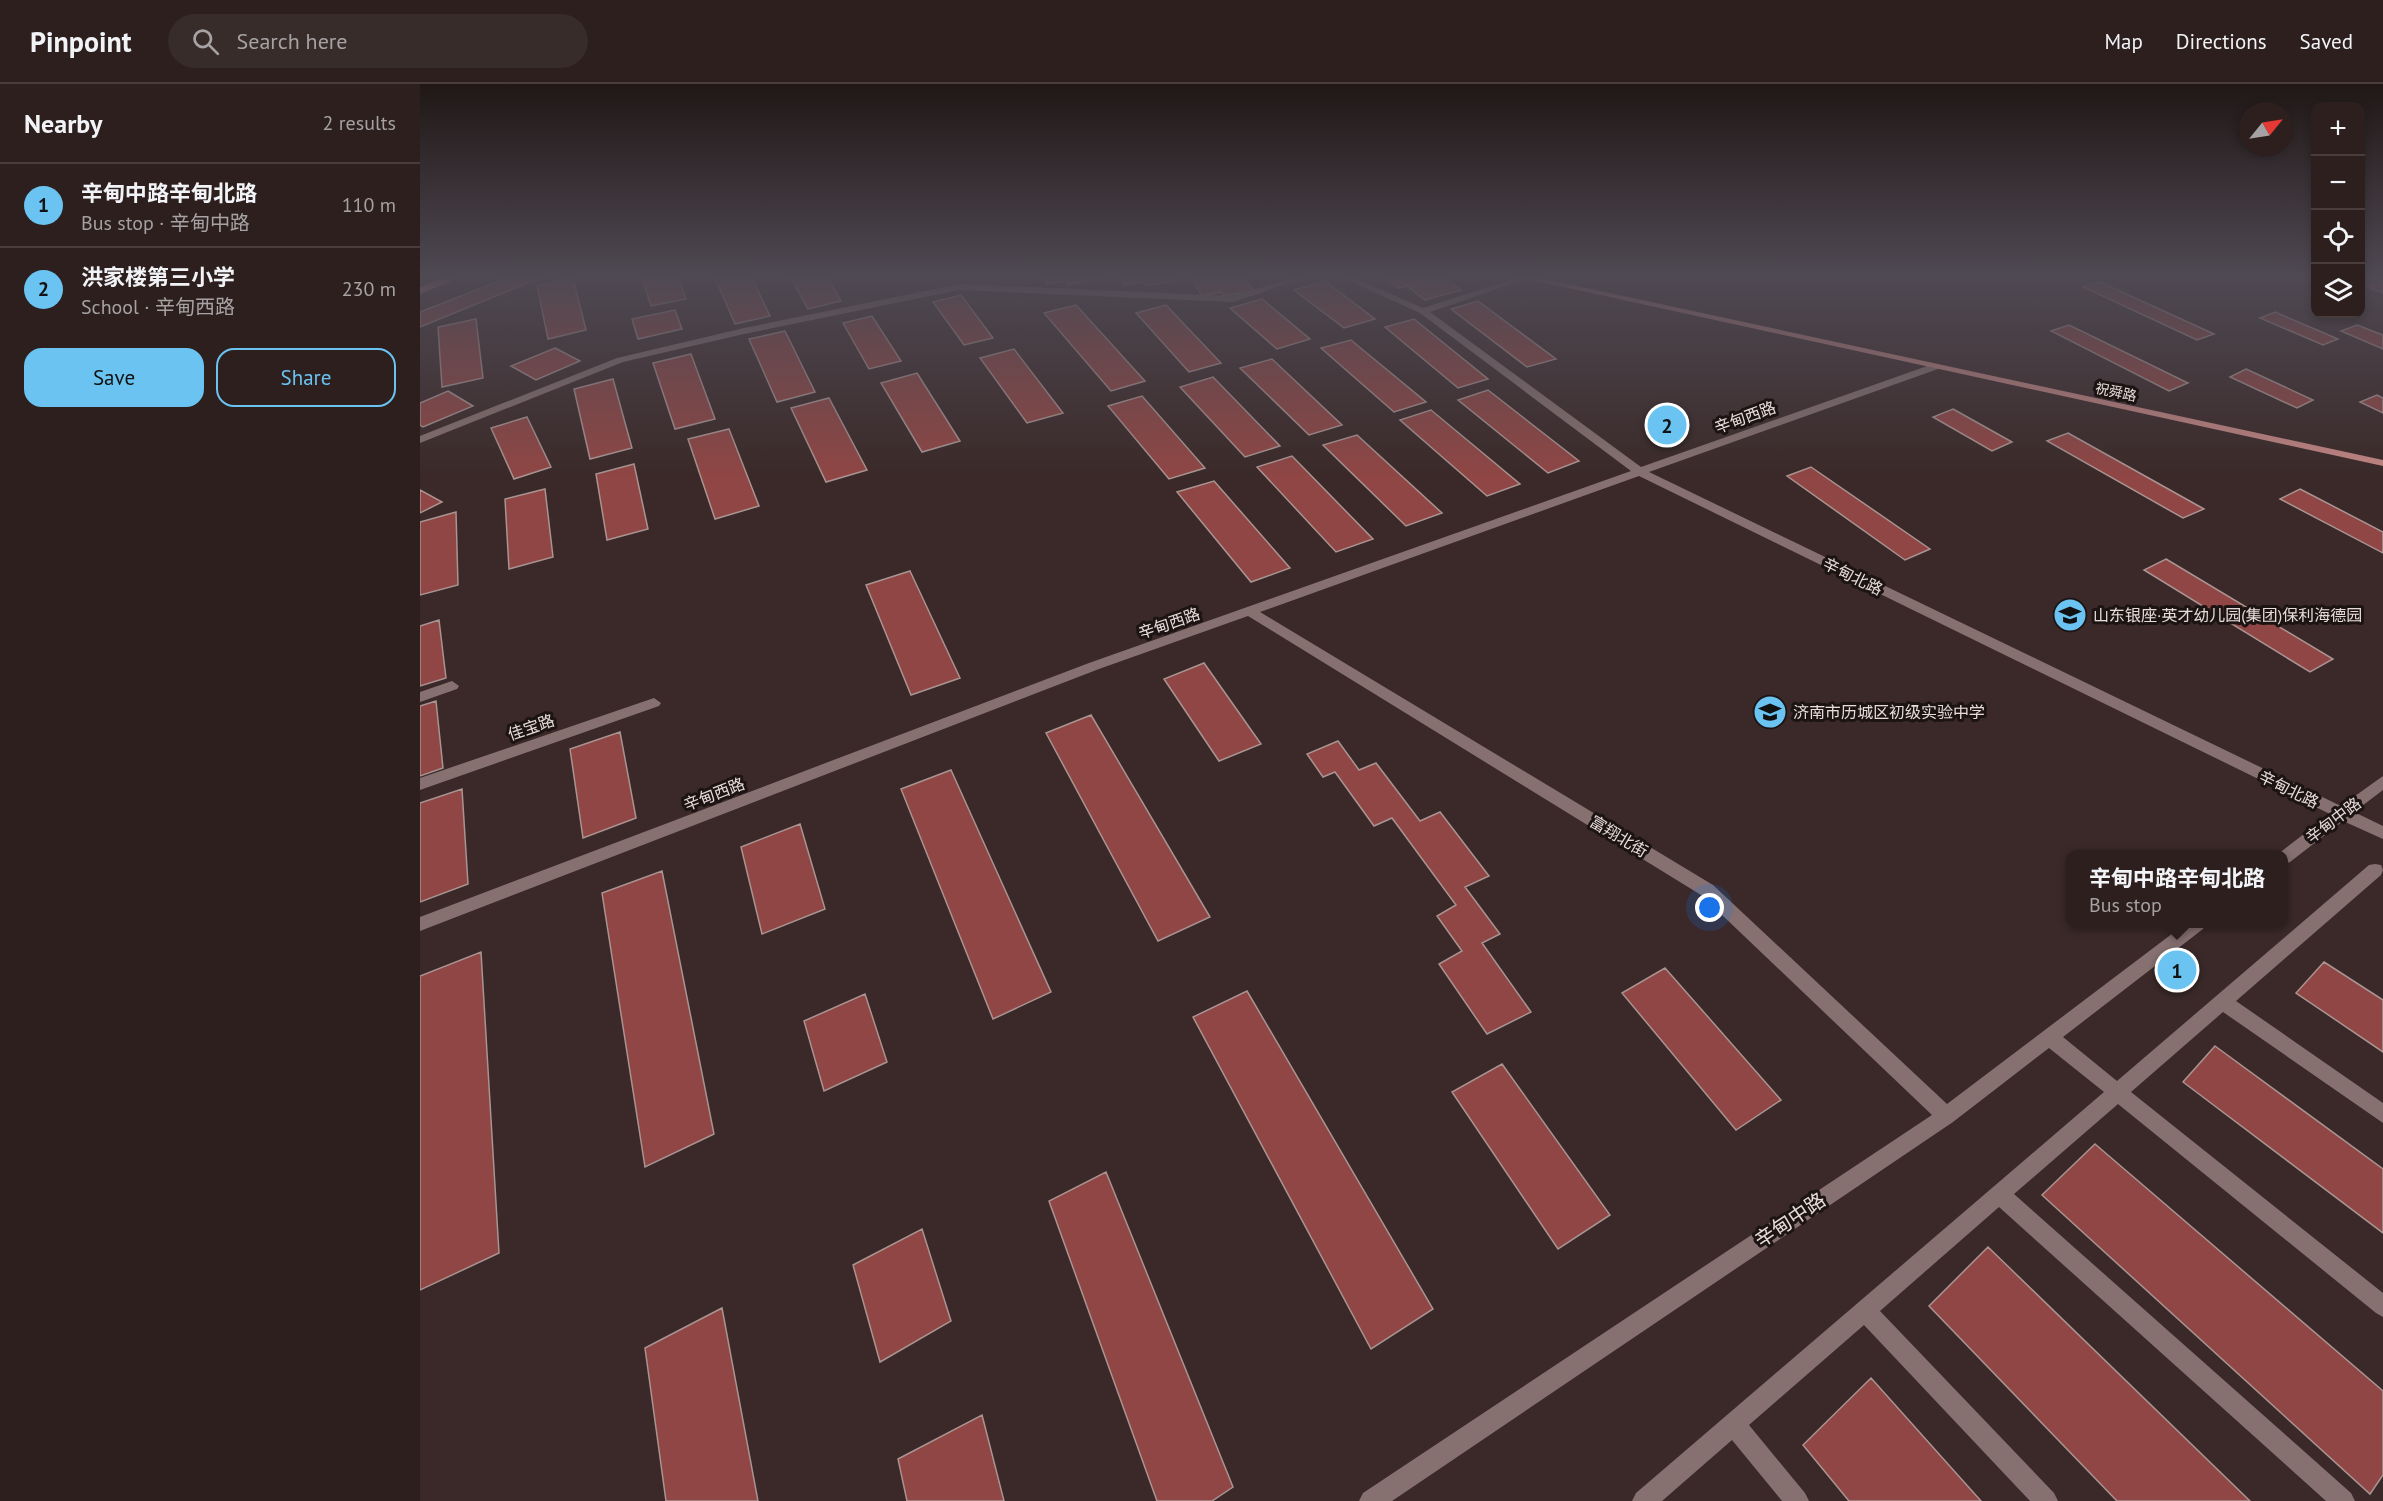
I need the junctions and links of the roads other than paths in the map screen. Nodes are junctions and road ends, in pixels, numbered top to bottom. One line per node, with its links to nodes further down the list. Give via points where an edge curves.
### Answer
1 (690, 344): 5 (street, via 620,360)
2 (1468, 344): 7 (street, 辛甸北路)
3 (1829, 344): 4 (main road, 祝舜路)
4 (1934, 367): 6 (main road, 祝舜路); 7 (street, 辛甸西路)
5 (420, 440)
6 (2383, 463)
7 (1641, 473): 8 (street, 辛甸西路); 14 (street, 辛甸北路)
8 (1251, 612): 18 (street, 辛甸西路, via 1094,666); 24 (street, 富翔北街, via 1707,890)
9 (452, 686): 10 (street)
10 (420, 697)
11 (654, 703): 13 (street, 佳宝路)
12 (2383, 782): 14 (street, 辛甸中路)
13 (420, 784)
14 (2341, 814): 15 (street, 辛甸北路); 16 (street, 辛甸中路)
15 (2383, 833)
16 (2288, 854)
17 (2375, 870): 20 (street)
18 (420, 924)
19 (2193, 928): 21 (street, 辛甸中路)
20 (2223, 1002): 22 (street); 23 (street)
21 (2049, 1037): 22 (street); 24 (street, 辛甸中路)
22 (2118, 1093): 25 (street); 26 (street)
23 (2383, 1114)
24 (1946, 1116): 29 (street, 辛甸中路)
25 (2000, 1195): 27 (street); 33 (street)
26 (2383, 1306)
27 (1865, 1311): 28 (street); 32 (street)
28 (1734, 1424): 30 (street); 31 (street)
29 (1371, 1501)
30 (1644, 1501)
31 (1797, 1501)
32 (2046, 1501)
33 (2343, 1501)

